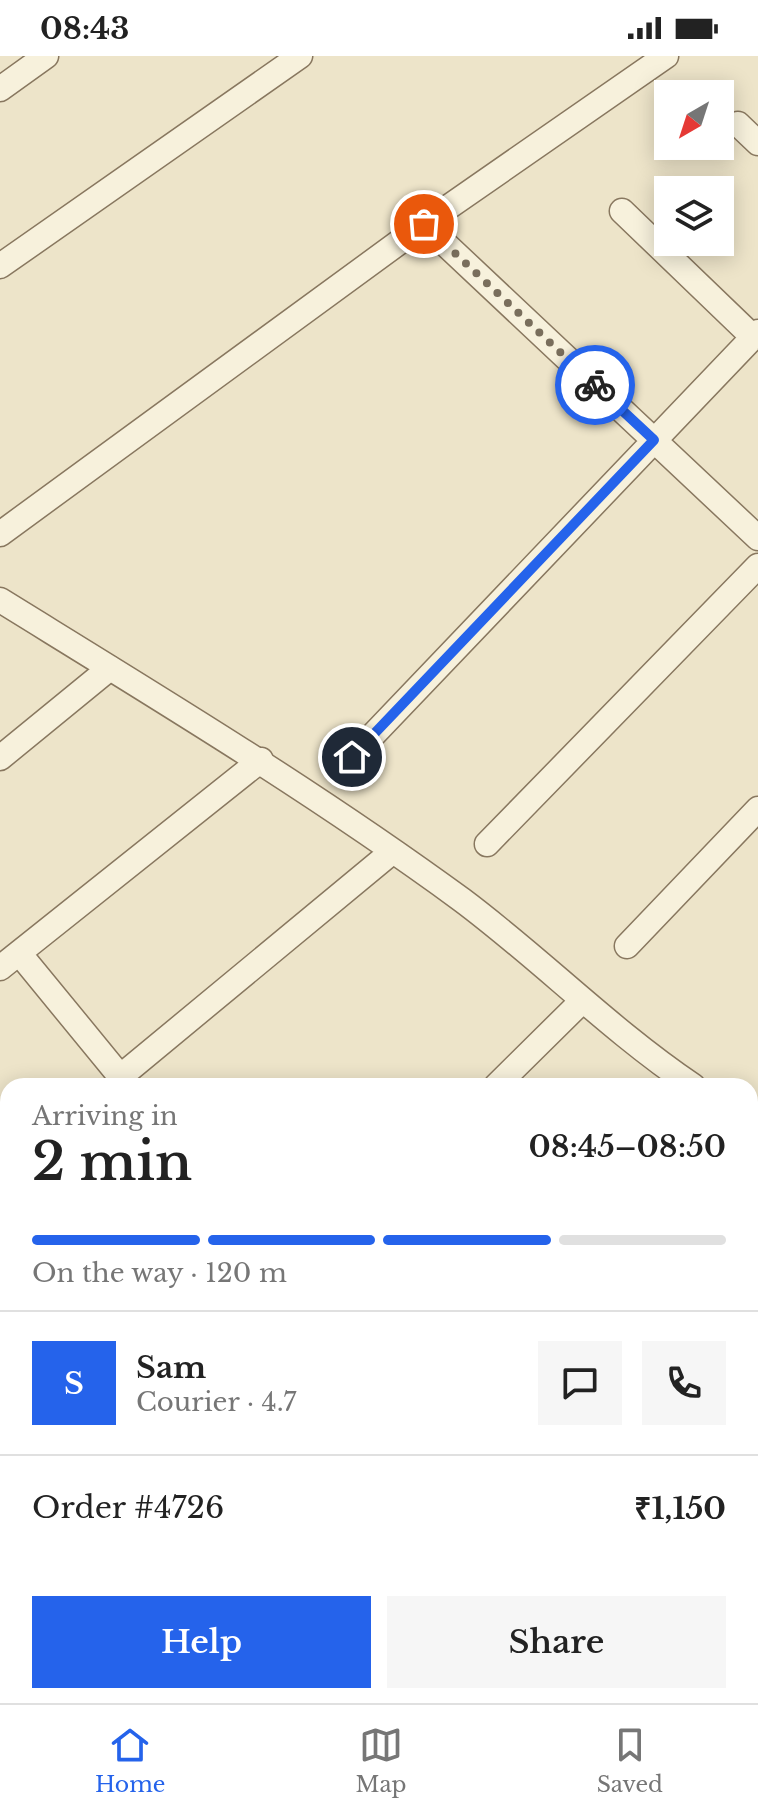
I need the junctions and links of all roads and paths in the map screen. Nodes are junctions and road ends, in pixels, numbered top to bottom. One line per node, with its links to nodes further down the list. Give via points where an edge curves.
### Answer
1 (46, 56): 4 (street)
2 (300, 56): 9 (street)
3 (666, 56): 8 (street)
4 (0, 89)
5 (738, 124): 6 (street)
6 (758, 143)
7 (622, 211): 10 (street)
8 (424, 224): 11 (street); 12 (street)
9 (0, 266)
10 (755, 334): 11 (street)
11 (654, 440): 13 (street); 17 (street)
12 (0, 534)
13 (758, 538)
14 (758, 566): 21 (street)
15 (0, 600): 16 (street)
16 (110, 668): 18 (street); 19 (street)
17 (352, 757)
18 (0, 758)
19 (261, 760): 22 (street); 24 (street)
20 (758, 809): 23 (street)
21 (487, 844)
22 (393, 851): 26 (street, via 466,903); 28 (street)
23 (627, 946)
24 (19, 953): 25 (street); 27 (street)
25 (0, 968)
26 (582, 1001): 29 (street); 30 (street)
27 (122, 1078)
28 (128, 1078)
29 (504, 1078)
30 (683, 1078)

